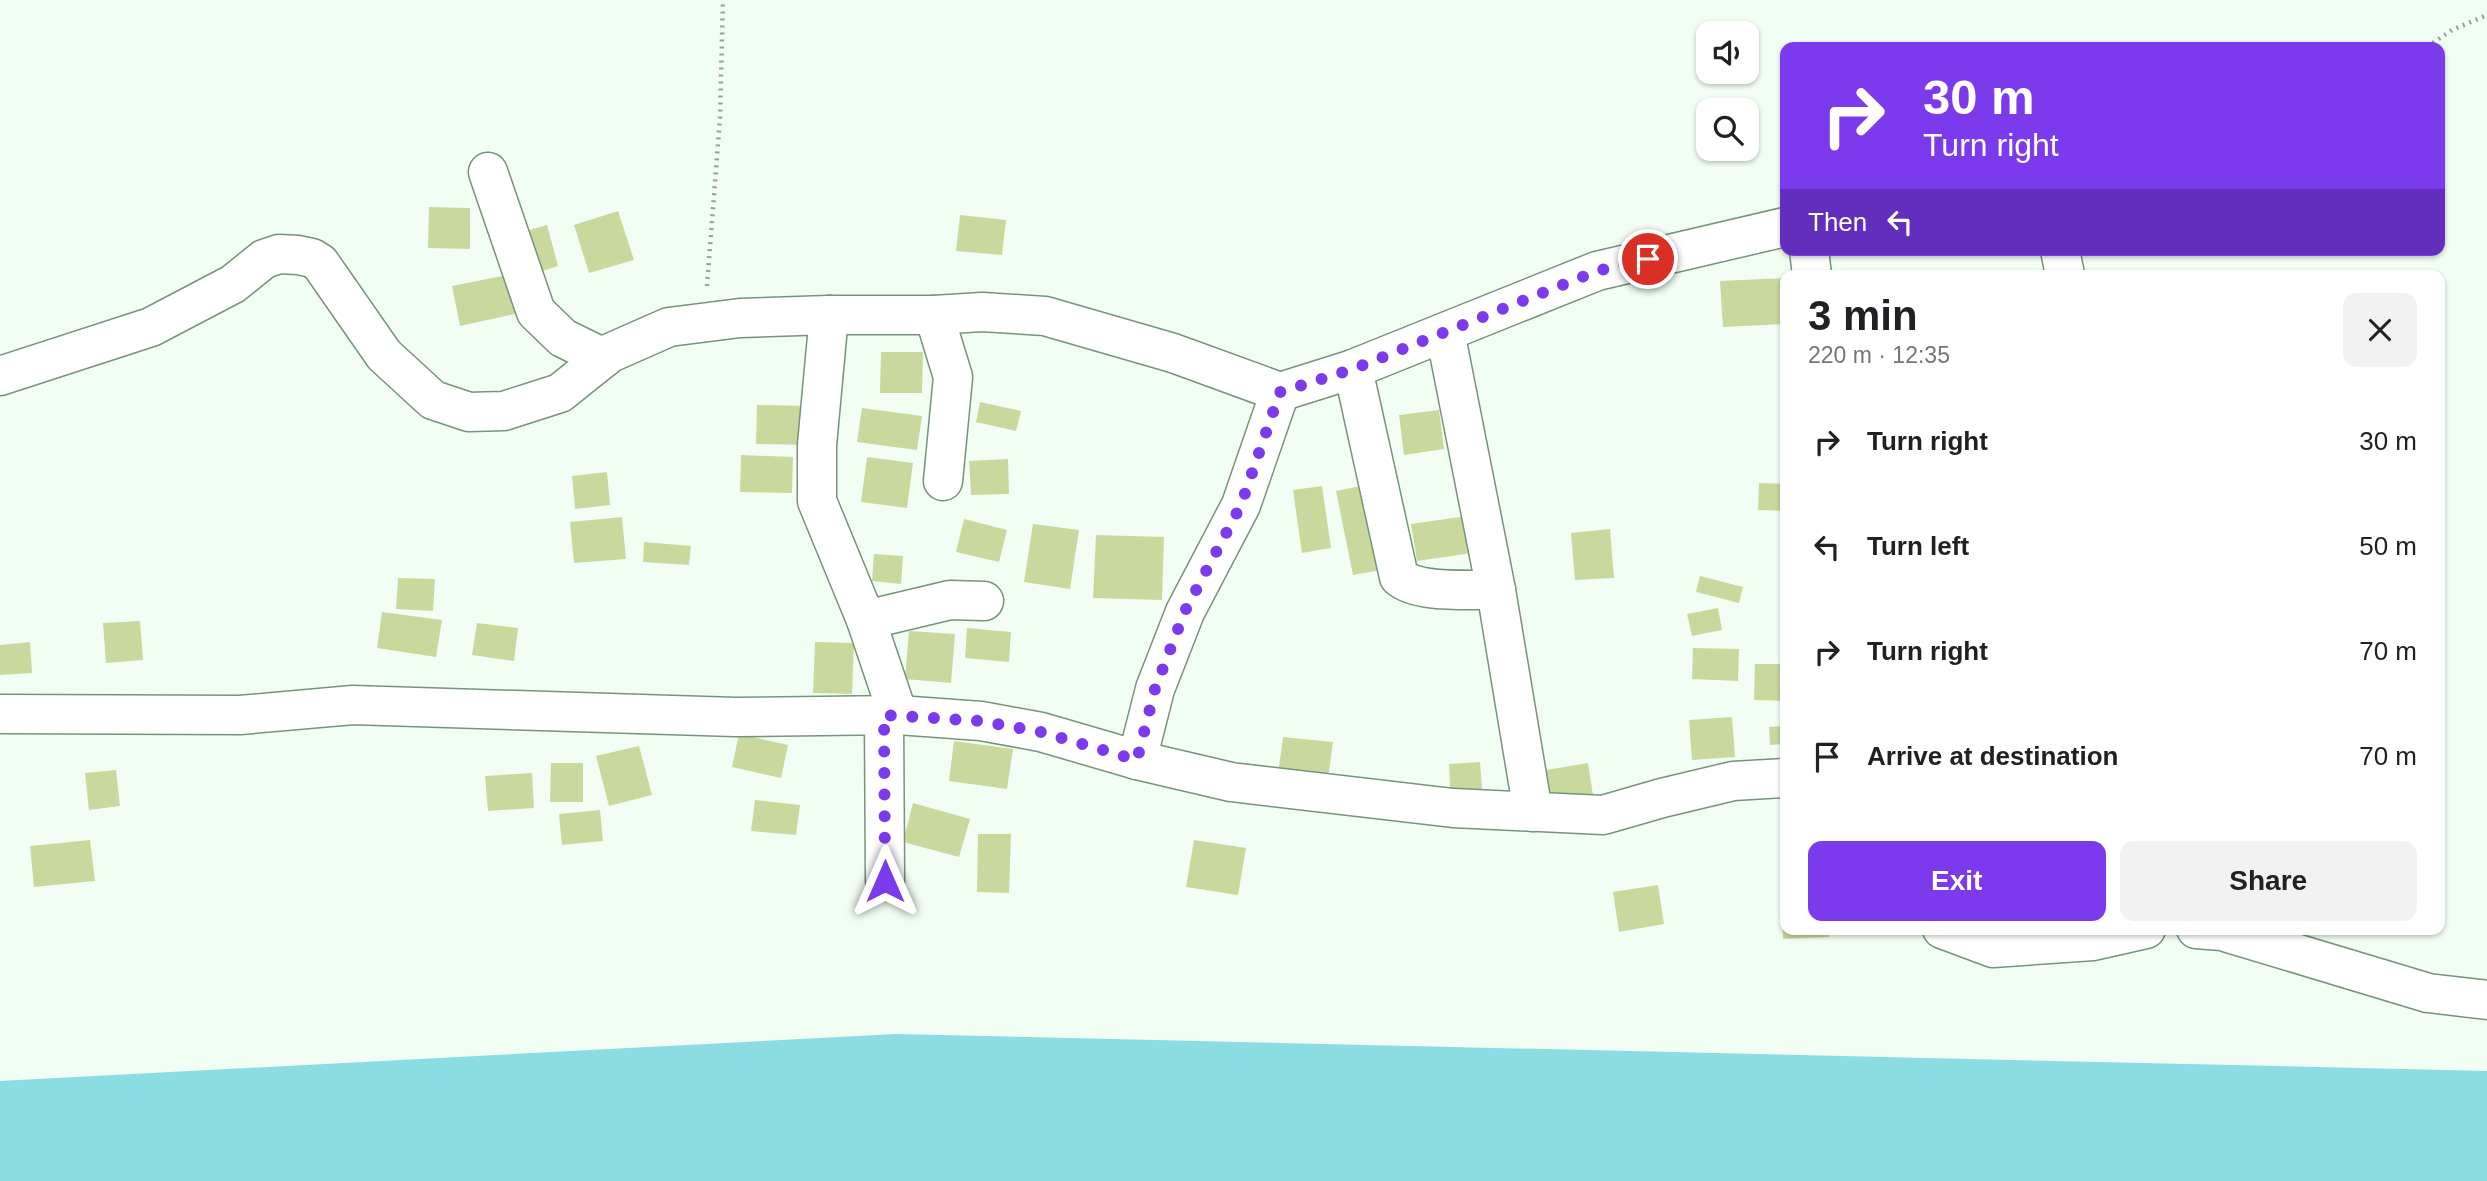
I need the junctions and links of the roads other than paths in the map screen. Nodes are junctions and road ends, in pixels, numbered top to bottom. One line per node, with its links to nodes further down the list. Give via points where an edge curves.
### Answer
1 (488, 172): 6 (street, via 536,312 563,338)
2 (1780, 228): 5 (street, via 1597,271)
3 (829, 315): 4 (street); 6 (street, via 740,318 669,327); 13 (street, via 817,445 817,501)
4 (934, 315): 9 (street, via 1045,316 1173,353); 10 (street, via 953,377)
5 (1445, 332): 7 (street); 11 (street)
6 (604, 358): 8 (street, via 560,393 504,411 469,412 433,400 384,355 320,263 279,254 151,327)
7 (1353, 369): 9 (street); 11 (street, via 1399,577 1432,588)
8 (0, 376)
9 (1280, 392): 16 (street, via 1241,505 1185,611 1155,689)
10 (943, 481)
11 (1496, 590): 18 (street)
12 (984, 601): 13 (street, via 950,600)
13 (866, 620): 15 (street)
14 (0, 714): 15 (street, via 240,715 353,705 735,717)
15 (891, 715): 16 (street, via 981,721 1041,732); 19 (street)
16 (1137, 760): 18 (street, via 1231,782 1453,808)
17 (1780, 778): 18 (street, via 1733,781 1604,815)
18 (1533, 811)
19 (885, 881)
20 (1958, 935): 21 (street, via 1993,948)
21 (2119, 935)
22 (2235, 935): 23 (street, via 2428,993)
23 (2487, 1000)

